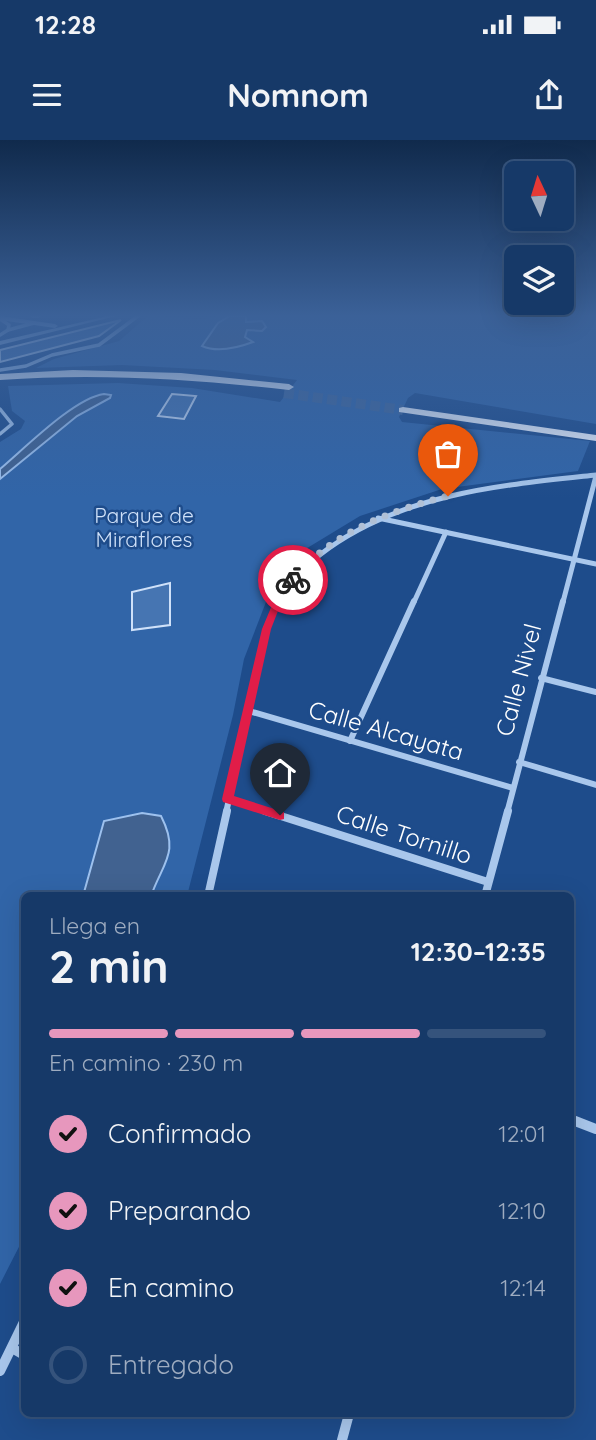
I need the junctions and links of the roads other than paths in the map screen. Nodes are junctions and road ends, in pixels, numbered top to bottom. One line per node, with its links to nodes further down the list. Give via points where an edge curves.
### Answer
1 (176, 377): 2 (main road, via 287,390 148,379)
2 (0, 382)
3 (0, 409): 5 (street, via 12,424)
4 (596, 431): 6 (main road, via 404,407)
5 (0, 434)
6 (596, 438)
7 (596, 475): 8 (street); 9 (street, Calle Nivel)
8 (566, 478): 9 (street); 10 (street, via 448,496)
9 (594, 486): 12 (street, Calle Nivel)
10 (377, 518): 11 (street); 16 (street, via 335,542 303,568 279,598 266,629)
11 (446, 532): 12 (street); 17 (street)
12 (573, 560): 13 (street); 14 (street, Calle Nivel)
13 (596, 564)
14 (541, 678): 15 (street); 18 (street, Calle Nivel)
15 (596, 692)
16 (249, 711): 17 (street, Calle Alcayata); 21 (street)
17 (350, 741): 20 (street, Calle Alcayata)
18 (519, 762): 19 (street); 20 (street, Calle Nivel)
19 (596, 785)
20 (513, 789): 22 (street, Calle Nivel)
21 (228, 799): 22 (street, Calle Tornillo); 23 (street)
22 (488, 882): 24 (street, Calle Nivel)
23 (211, 892)
24 (486, 892)
25 (574, 1121): 26 (street)
26 (596, 1129)
27 (21, 1328): 28 (street)
28 (12, 1348): 29 (street); 30 (street)
29 (21, 1353)
30 (0, 1371)
31 (348, 1417): 32 (street)
32 (342, 1440)

